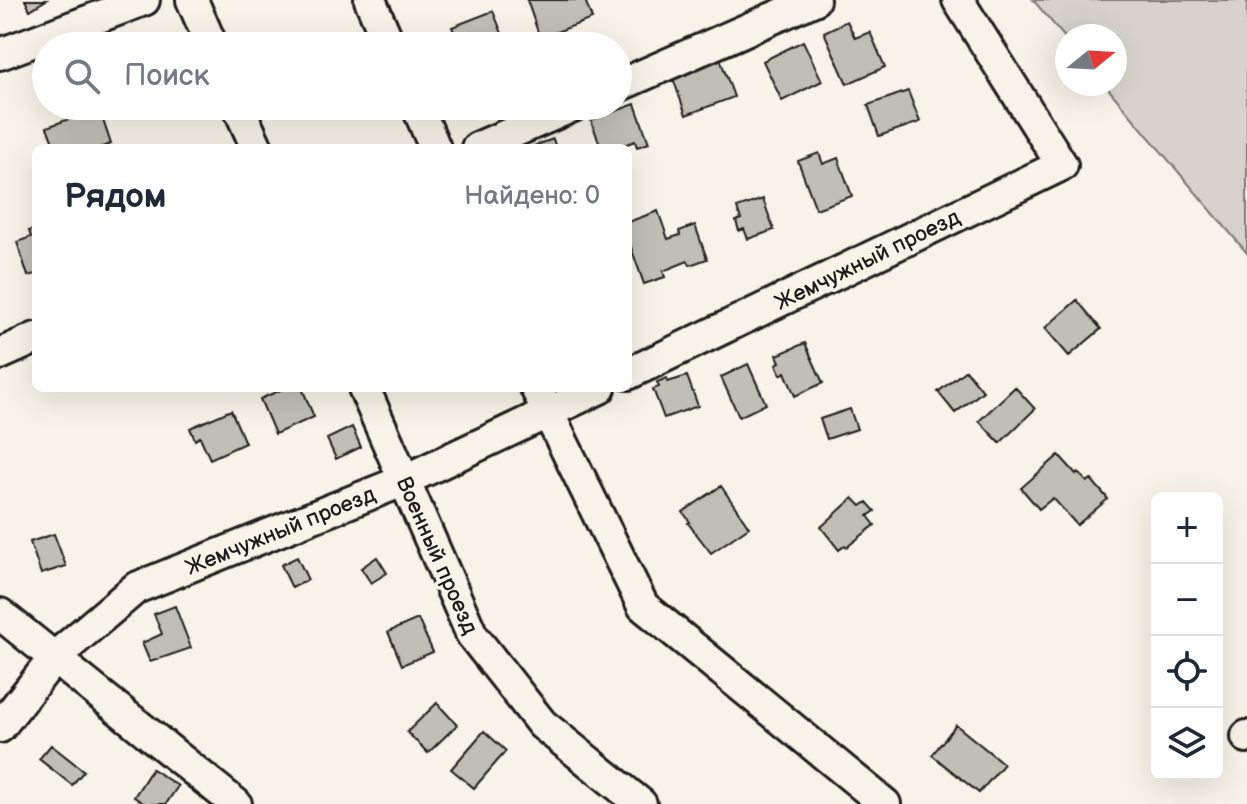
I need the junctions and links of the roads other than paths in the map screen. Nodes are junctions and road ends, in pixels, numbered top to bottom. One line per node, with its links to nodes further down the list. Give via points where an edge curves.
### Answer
1 (144, 0): 6 (street)
2 (192, 0): 7 (street)
3 (370, 0): 8 (street)
4 (814, 0): 11 (street)
5 (958, 0): 20 (street, Жемчужный проезд, via 1062,165)
6 (59, 32)
7 (206, 32)
8 (384, 32)
9 (32, 42): 10 (street)
10 (0, 54)
11 (632, 80)
12 (244, 120): 15 (street)
13 (423, 120): 16 (street)
14 (541, 120): 17 (street)
15 (255, 144)
16 (433, 144)
17 (486, 144)
18 (32, 340): 19 (street)
19 (0, 354)
20 (632, 372)
21 (366, 392): 24 (street, Военный проезд)
22 (582, 392): 23 (street, Жемчужный проезд)
23 (541, 401): 24 (street, Жемчужный проезд); 30 (street, via 643,606)
24 (405, 480): 26 (street, Жемчужный проезд, via 136,588); 29 (street, Военный проезд, via 472,635 542,724)
25 (0, 614): 26 (street)
26 (55, 657): 27 (street, Жемчужный проезд); 28 (street)
27 (0, 727)
28 (236, 804)
29 (641, 804)
30 (885, 804)

